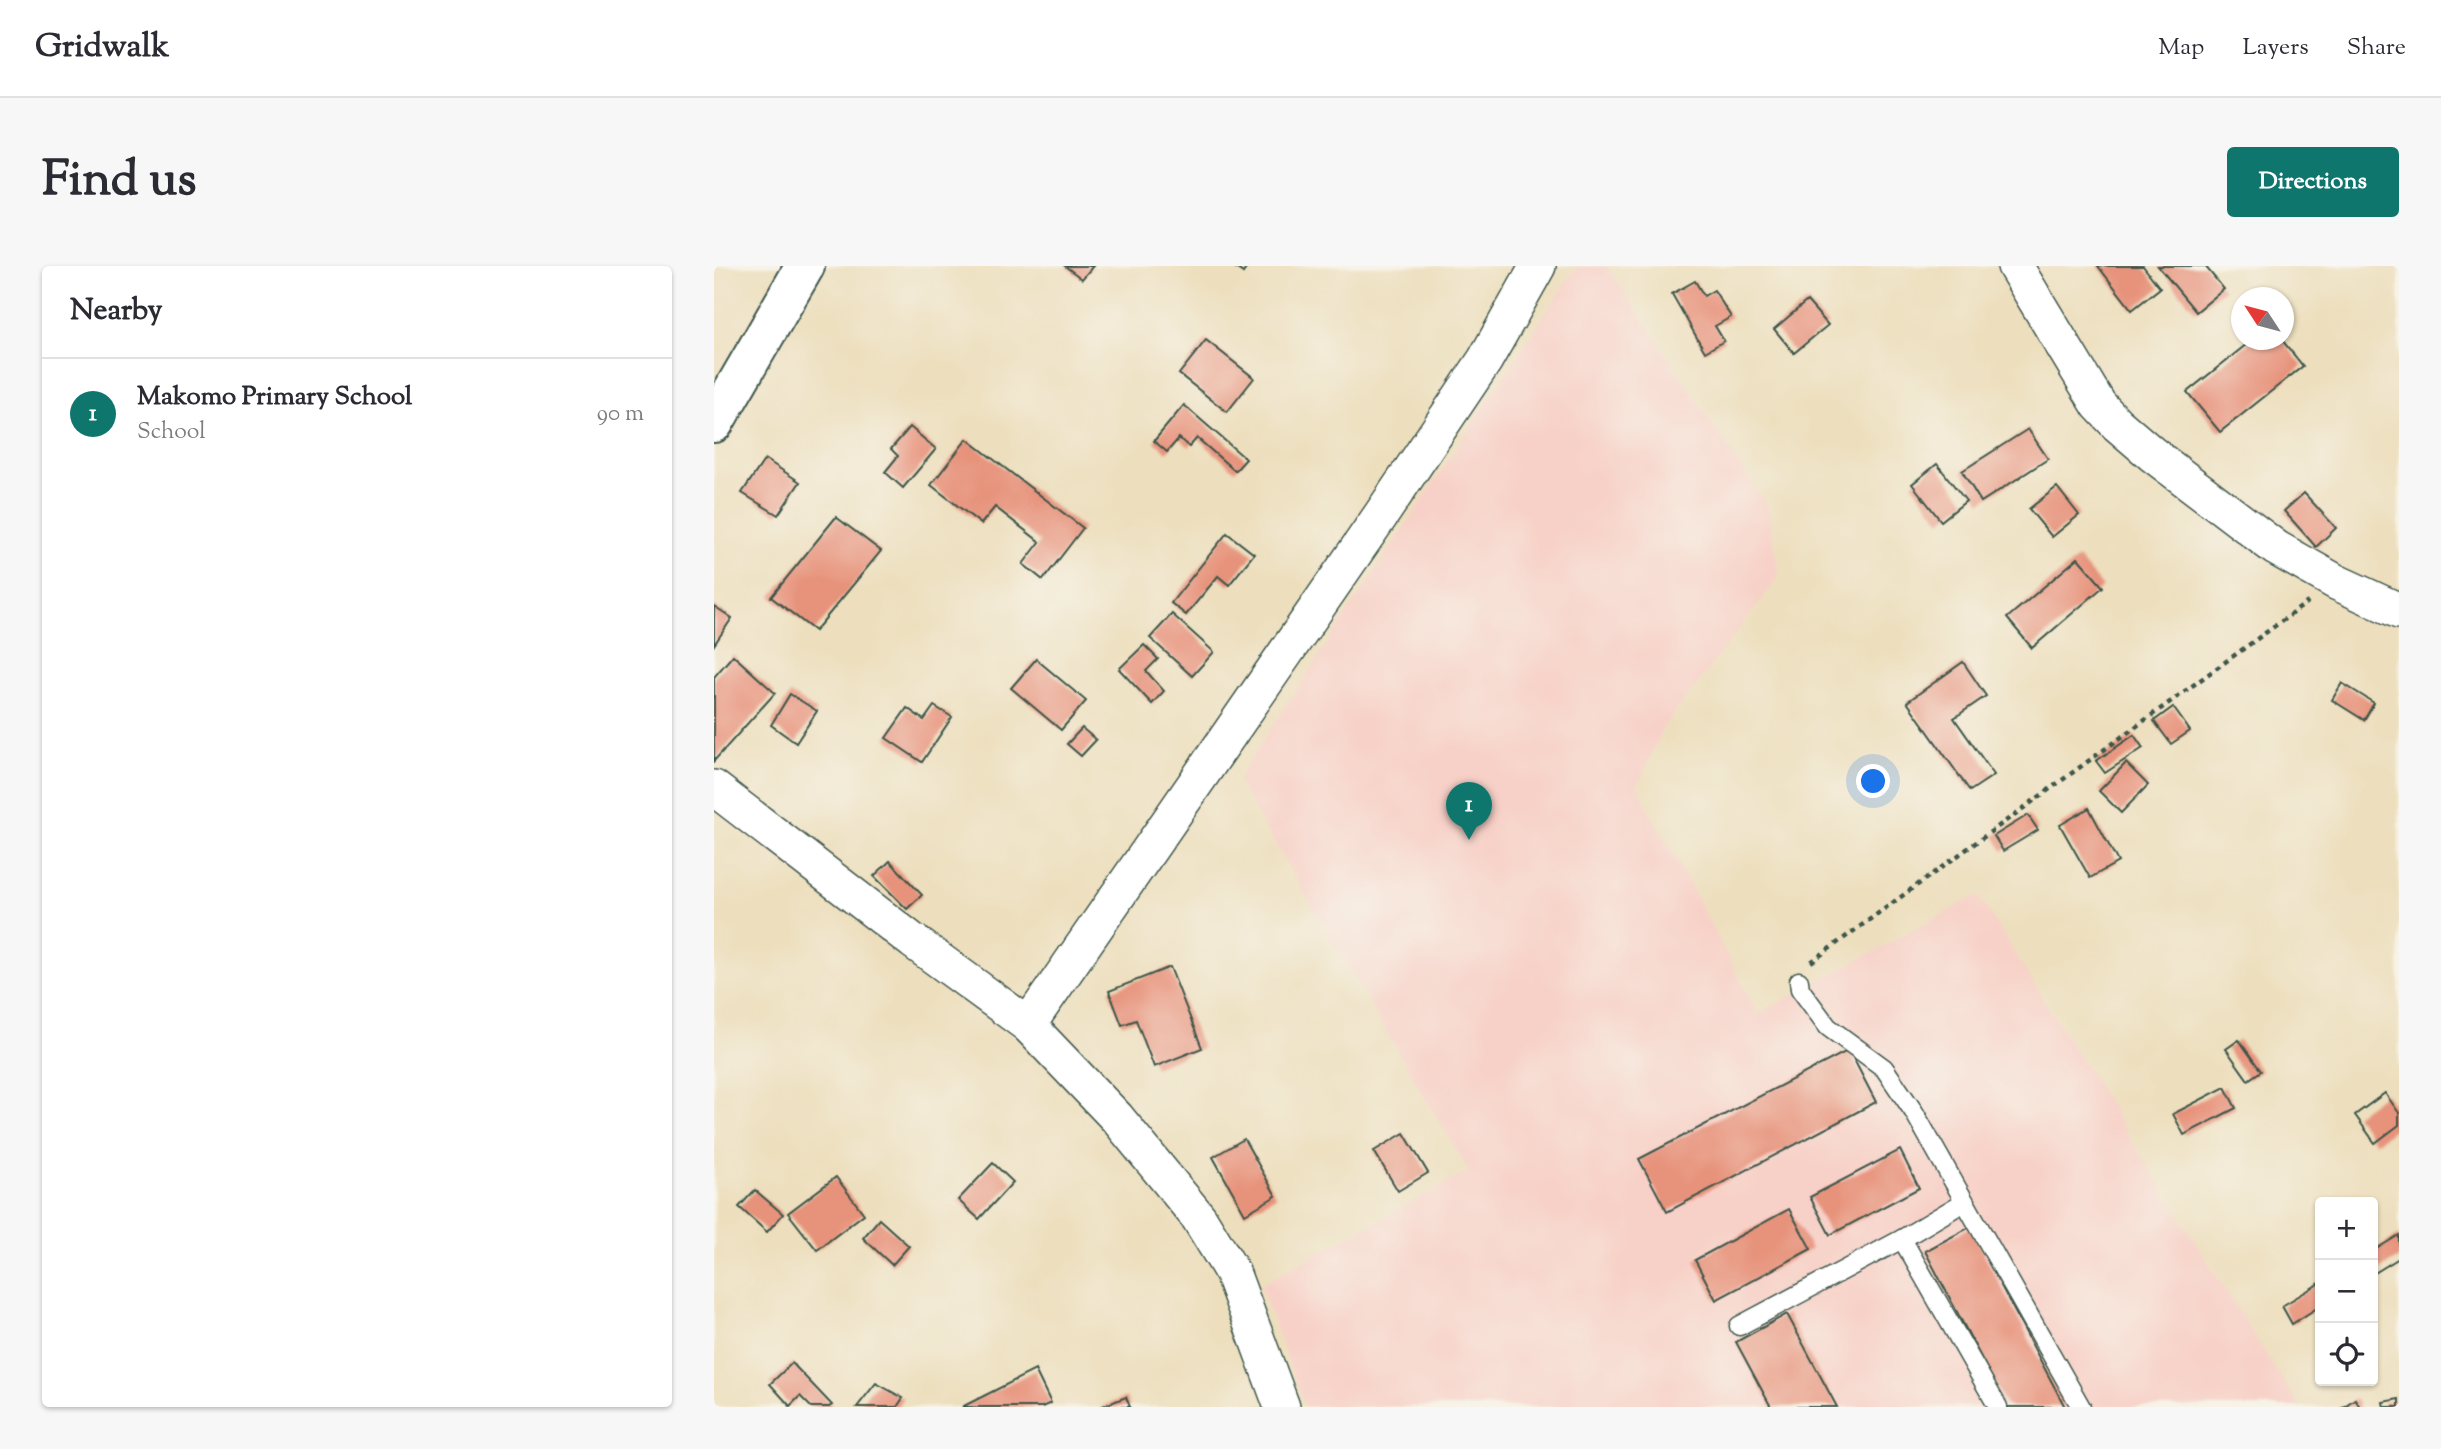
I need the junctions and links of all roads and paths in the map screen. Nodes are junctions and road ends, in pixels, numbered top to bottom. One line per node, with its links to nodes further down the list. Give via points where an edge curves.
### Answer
1 (805, 266): 4 (street)
2 (1538, 266): 9 (street, via 1485,360)
3 (2015, 266): 5 (street, via 2099,405 2117,424 2276,548)
4 (714, 423)
5 (2336, 582): 6 (street); 8 (path, via 1819,955)
6 (2399, 611)
7 (714, 788): 9 (street)
8 (1799, 981): 10 (lane, via 1828,1027 1884,1068)
9 (1028, 1025): 13 (street, via 1117,1118 1199,1218 1231,1272)
10 (1964, 1202): 11 (lane); 15 (lane)
11 (1902, 1239): 12 (lane); 14 (lane)
12 (1739, 1326)
13 (1282, 1407)
14 (1998, 1407)
15 (2081, 1407)

